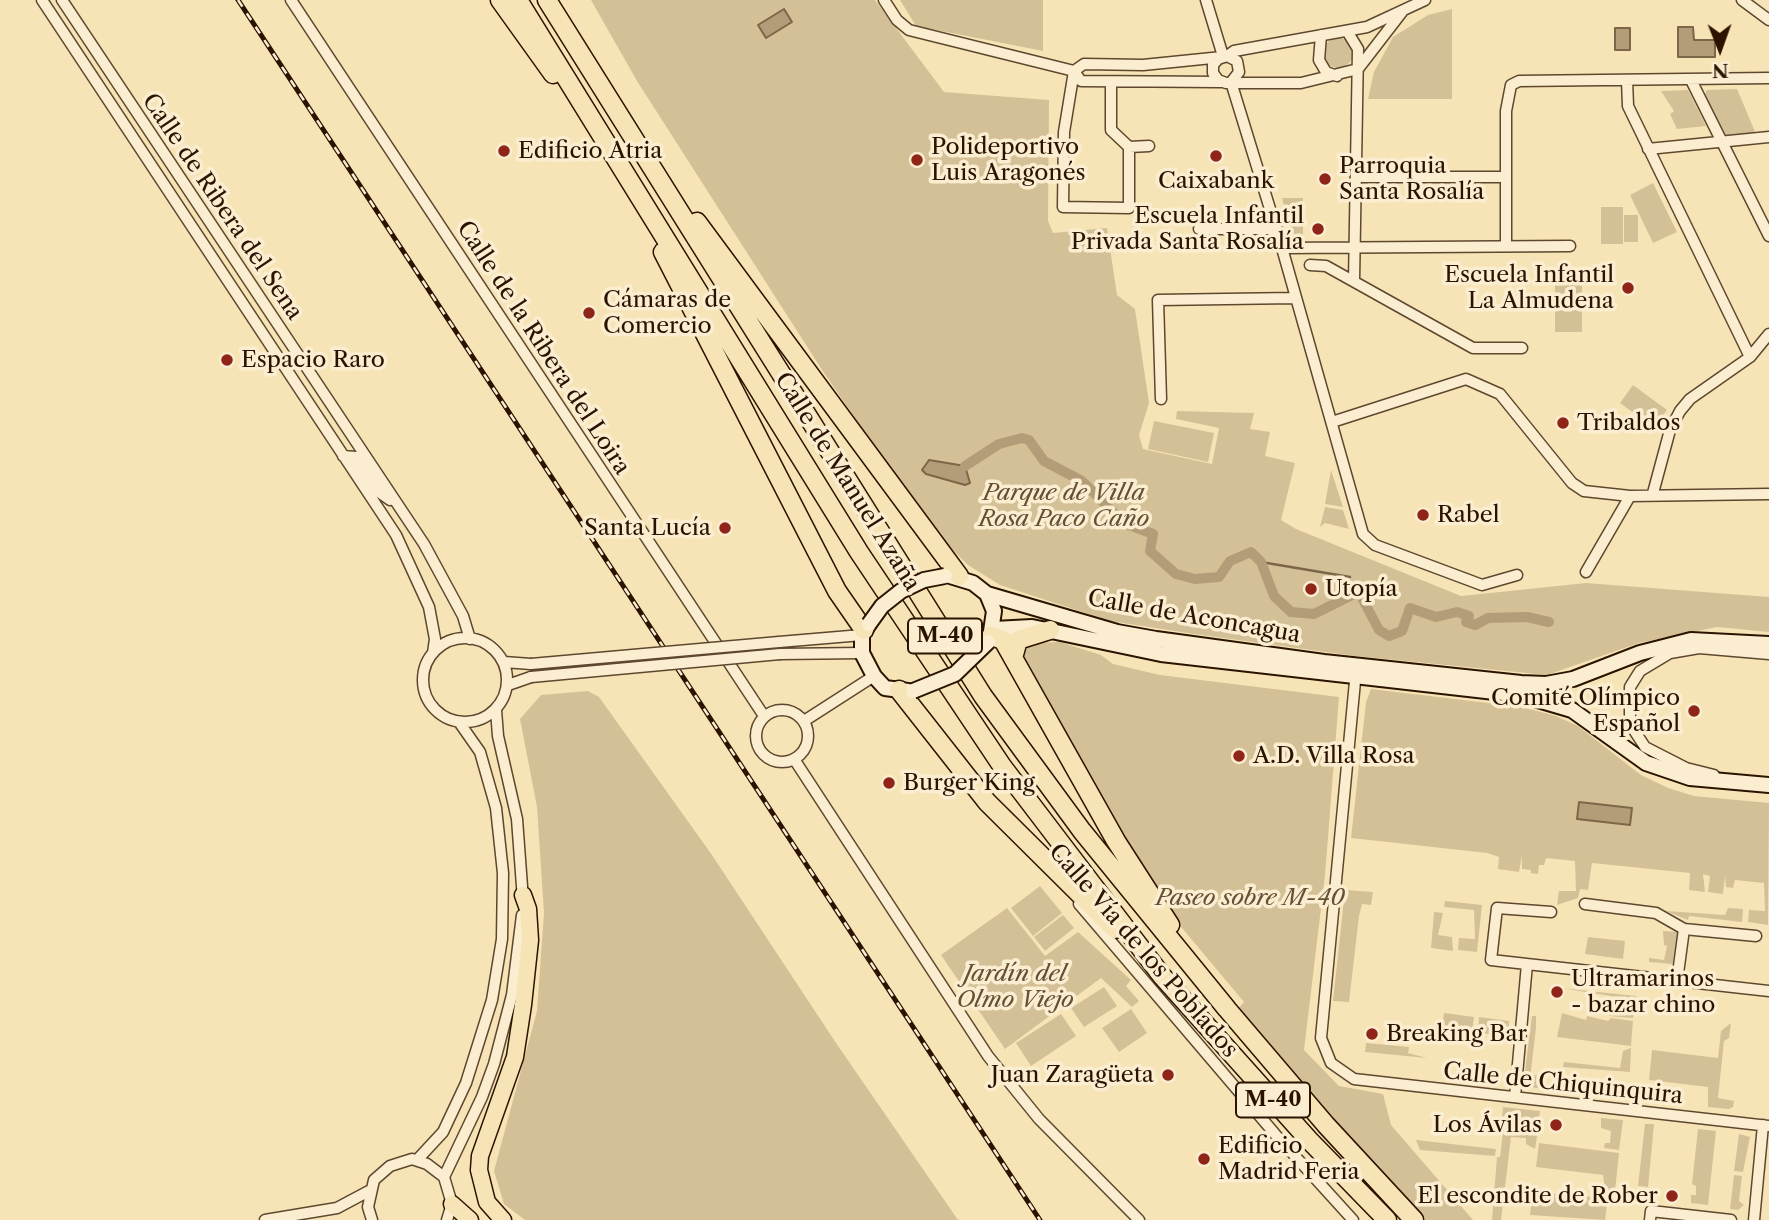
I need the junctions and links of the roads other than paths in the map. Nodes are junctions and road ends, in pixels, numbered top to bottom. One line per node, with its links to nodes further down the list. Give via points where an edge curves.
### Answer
1 (42, 0): 49 (street, Calle de Ribera del Sena)
2 (62, 0): 53 (street, Calle de Ribera del Sena)
3 (291, 0): 73 (street, Calle de la Ribera del Loira)
4 (500, 0): 27 (highway)
5 (519, 0): 27 (highway, Calle de Manuel Azaña / M-40)
6 (547, 0): 31 (highway, Calle de Manuel Azaña / M-40)
7 (562, 0): 31 (highway)
8 (884, 0): 18 (street, via 909,30)
9 (1206, 0): 16 (street)
10 (1425, 0): 12 (street)
11 (1742, 0): 13 (street)
12 (1402, 12): 14 (street); 17 (street)
13 (1769, 20)
14 (1347, 31): 15 (street); 17 (street, via 1358,49)
15 (1321, 34): 16 (street); 19 (street, via 1319,60 1326,72)
16 (1224, 56): 18 (street, via 1143,65 1084,64); 23 (street, via 1238,65 1238,76); 23 (street, via 1212,69 1215,77)
17 (1358, 69): 19 (street); 32 (street)
18 (1074, 71): 22 (street, via 1081,81); 29 (street, via 1064,132 1063,207 1129,208)
19 (1338, 76): 23 (street, via 1301,83)
20 (1628, 80): 21 (street); 30 (street, via 1628,106); 33 (street, via 1519,81 1511,85 1506,111)
21 (1691, 80): 24 (street); 26 (street)
22 (1111, 82): 23 (street); 29 (street, via 1111,130)
23 (1228, 82): 35 (street)
24 (1768, 82)
25 (1769, 137): 26 (street)
26 (1723, 142): 30 (street); 36 (street)
27 (607, 143): 58 (highway, via 837,591); 87 (highway, Calle de Manuel Azaña / M-40, via 930,661 1002,766)
28 (1149, 146): 29 (street)
29 (1129, 147)
30 (1648, 149): 46 (street)
31 (654, 172): 56 (highway, via 704,230); 85 (highway, Calle de Manuel Azaña / M-40, via 983,696 1082,831)
32 (1356, 177): 33 (street); 40 (street)
33 (1506, 177): 37 (street)
34 (1199, 229): 35 (street)
35 (1277, 229): 39 (street)
36 (1769, 236)
37 (1506, 246): 38 (street); 40 (street)
38 (1570, 246)
39 (1282, 248): 40 (street); 43 (street)
40 (1355, 249): 42 (street)
41 (1310, 265): 42 (street, via 1326,266)
42 (1354, 281): 45 (street, via 1474,348)
43 (1294, 298): 47 (street, via 1158,300); 48 (street)
44 (1769, 334): 46 (street)
45 (1522, 348)
46 (1750, 357): 50 (street, via 1680,411 1670,430)
47 (1161, 399)
48 (1332, 422): 52 (street, via 1466,379 1500,394 1572,483 1595,494); 55 (street, via 1363,534 1375,545 1482,585)
49 (343, 456): 53 (street, Calle de Ribera del Sena, via 356,457 380,493); 63 (street, Calle de Ribera del Sena, via 411,564 433,618)
50 (1653, 493): 51 (street); 52 (street)
51 (1769, 494)
52 (1630, 496): 54 (street)
53 (396, 505): 61 (street, Calle de Ribera del Sena, via 445,580)
54 (1586, 572)
55 (1517, 575)
56 (953, 576): 57 (main road); 58 (main road, bridge, via 924,580 901,591 882,606)
57 (987, 594): 60 (main road, via 994,611); 68 (main road, Calle de Aconcagua, via 1117,632)
58 (865, 630): 64 (main road); 67 (street, bridge, via 531,664)
59 (1050, 630): 60 (main road, Calle de Aconcagua, via 1015,626); 66 (highway, via 1018,639); 68 (main road, Calle de Aconcagua, via 1161,654)
60 (991, 636): 66 (highway, via 1003,640); 71 (main road, bridge, via 955,674)
61 (470, 639): 63 (street, via 450,641); 67 (street, via 486,644)
62 (1769, 644): 68 (main road, Calle de Aconcagua, via 1692,639 1546,684)
63 (433, 653): 75 (street, via 424,673 427,699 441,715)
64 (862, 653): 69 (main road); 70 (street, bridge, via 780,654 531,677)
65 (1769, 654): 77 (street, via 1699,648 1670,653 1640,671 1630,687 1630,724 1646,747 1686,768)
66 (1013, 658): 85 (highway)
67 (504, 662): 70 (street)
68 (1357, 672): 77 (main road, Calle de Aconcagua, via 1521,695 1572,710 1646,763 1690,778); 90 (street, Calle de Chiquinquira, via 1321,1038 1331,1063 1354,1079)
69 (874, 676): 71 (main road, via 885,688); 74 (street)
70 (508, 685): 72 (street)
71 (906, 690): 79 (highway)
72 (496, 710): 75 (street, via 483,719); 80 (street, via 517,819)
73 (764, 716): 74 (street, via 785,709); 76 (street, via 755,737 760,751 772,760)
74 (804, 720): 76 (street, via 808,742)
75 (459, 722): 92 (street, via 480,752 496,808 502,939 489,1013 466,1083 443,1132)
76 (794, 759): 102 (street, via 988,1056 1039,1119)
77 (1749, 783): 78 (main road, Calle de Aconcagua)
78 (1769, 786)
79 (988, 802): 87 (highway); 103 (street, Calle Vía de los Poblados)
80 (523, 895): 93 (street, via 512,995 494,1064); 101 (highway, via 530,940 523,1005 514,1057 479,1170 487,1202)
81 (1585, 904): 83 (street, via 1656,913)
82 (1551, 912): 86 (street, via 1497,908 1491,960)
83 (1684, 929): 84 (street); 88 (street)
84 (1756, 936)
85 (1189, 963): 105 (highway, Calle de Manuel Azaña / M-40, via 1326,1125)
86 (1527, 964): 88 (street); 90 (street)
87 (1163, 976): 104 (highway, Calle de Manuel Azaña / M-40)
88 (1677, 981): 89 (street)
89 (1769, 991)
90 (1515, 1097): 91 (street, Calle de Chiquinquira)
91 (1766, 1126): 107 (street)
92 (417, 1160): 93 (street); 94 (street, via 401,1161 381,1171)
93 (444, 1177): 95 (street)
94 (369, 1191): 97 (street, via 337,1208); 98 (street)
95 (452, 1203): 99 (street); 100 (highway)
96 (1651, 1215): 106 (street)
97 (265, 1220)
98 (372, 1220)
99 (447, 1220)
100 (470, 1220)
101 (503, 1220)
102 (1139, 1220)
103 (1353, 1220)
104 (1387, 1220)
105 (1414, 1220)
106 (1731, 1220)
107 (1754, 1220)

